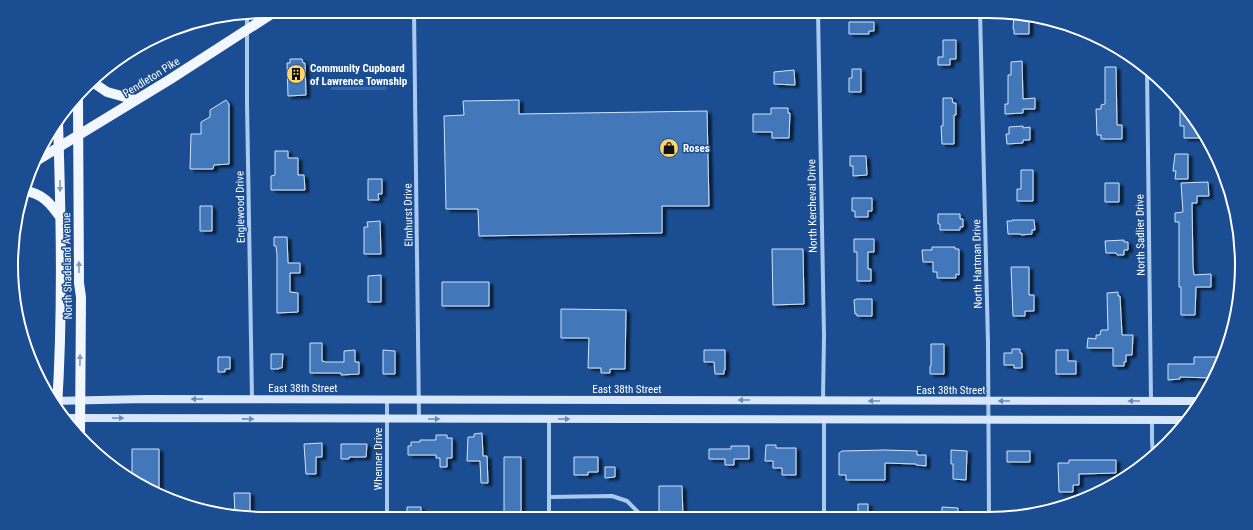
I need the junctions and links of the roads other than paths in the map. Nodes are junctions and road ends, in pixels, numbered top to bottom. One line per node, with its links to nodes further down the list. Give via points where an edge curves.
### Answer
1 (264, 18): 6 (main road, Pendleton Pike)
2 (414, 18): 21 (street, Elmhurst Drive)
3 (818, 18): 22 (street, North Kercheval Drive)
4 (980, 18): 23 (street, North Hartman Drive)
5 (247, 19): 6 (street, Englewood Drive)
6 (248, 28): 9 (main road, Pendleton Pike); 19 (street, Englewood Drive)
7 (1146, 75): 24 (street, North Sadlier Drive)
8 (96, 85): 9 (main road, via 107,92)
9 (136, 100): 12 (main road, Pendleton Pike)
10 (78, 103): 12 (main road, North Shadeland Avenue)
11 (58, 130): 13 (main road, North Shadeland Avenue)
12 (78, 135): 13 (main road, Pendleton Pike); 18 (main road, North Shadeland Avenue, one-way to 12, via 81,297)
13 (59, 147): 14 (main road, Pendleton Pike); 16 (main road, North Shadeland Avenue, one-way to 16)
14 (43, 157)
15 (29, 192): 16 (main road, via 43,197)
16 (60, 217): 17 (main road, North Shadeland Avenue)
17 (57, 397)
18 (79, 399): 19 (main road, East 38th Street, one-way to 18); 26 (main road, East 38th Street); 28 (main road, North Shadeland Avenue)
19 (252, 399): 20 (main road, East 38th Street)
20 (387, 400): 21 (main road, East 38th Street); 29 (street, Whenner Drive)
21 (419, 400): 22 (main road, East 38th Street, one-way to 21); 30 (street, Elmhurst Drive)
22 (823, 401): 23 (main road, East 38th Street, one-way to 22)
23 (988, 401): 24 (main road, East 38th Street, one-way to 23); 33 (street, North Hartman Drive)
24 (1151, 401): 25 (main road, East 38th Street)
25 (1194, 401)
26 (60, 402)
27 (71, 418): 28 (main road)
28 (79, 418): 29 (main road, one-way to 29); 36 (main road, North Shadeland Avenue)
29 (386, 418): 30 (main road); 39 (street, Whenner Drive)
30 (420, 418): 31 (main road, one-way to 31)
31 (549, 418): 32 (main road, one-way to 32); 38 (street)
32 (824, 420): 33 (main road); 42 (street)
33 (988, 420): 34 (main road); 43 (street, North Hartman Drive)
34 (1152, 420): 35 (main road); 37 (street)
35 (1180, 420)
36 (80, 429)
37 (1153, 450)
38 (549, 497): 40 (street); 41 (street, via 612,496 627,500)
39 (387, 512)
40 (549, 512)
41 (638, 512)
42 (824, 512)
43 (989, 512)

